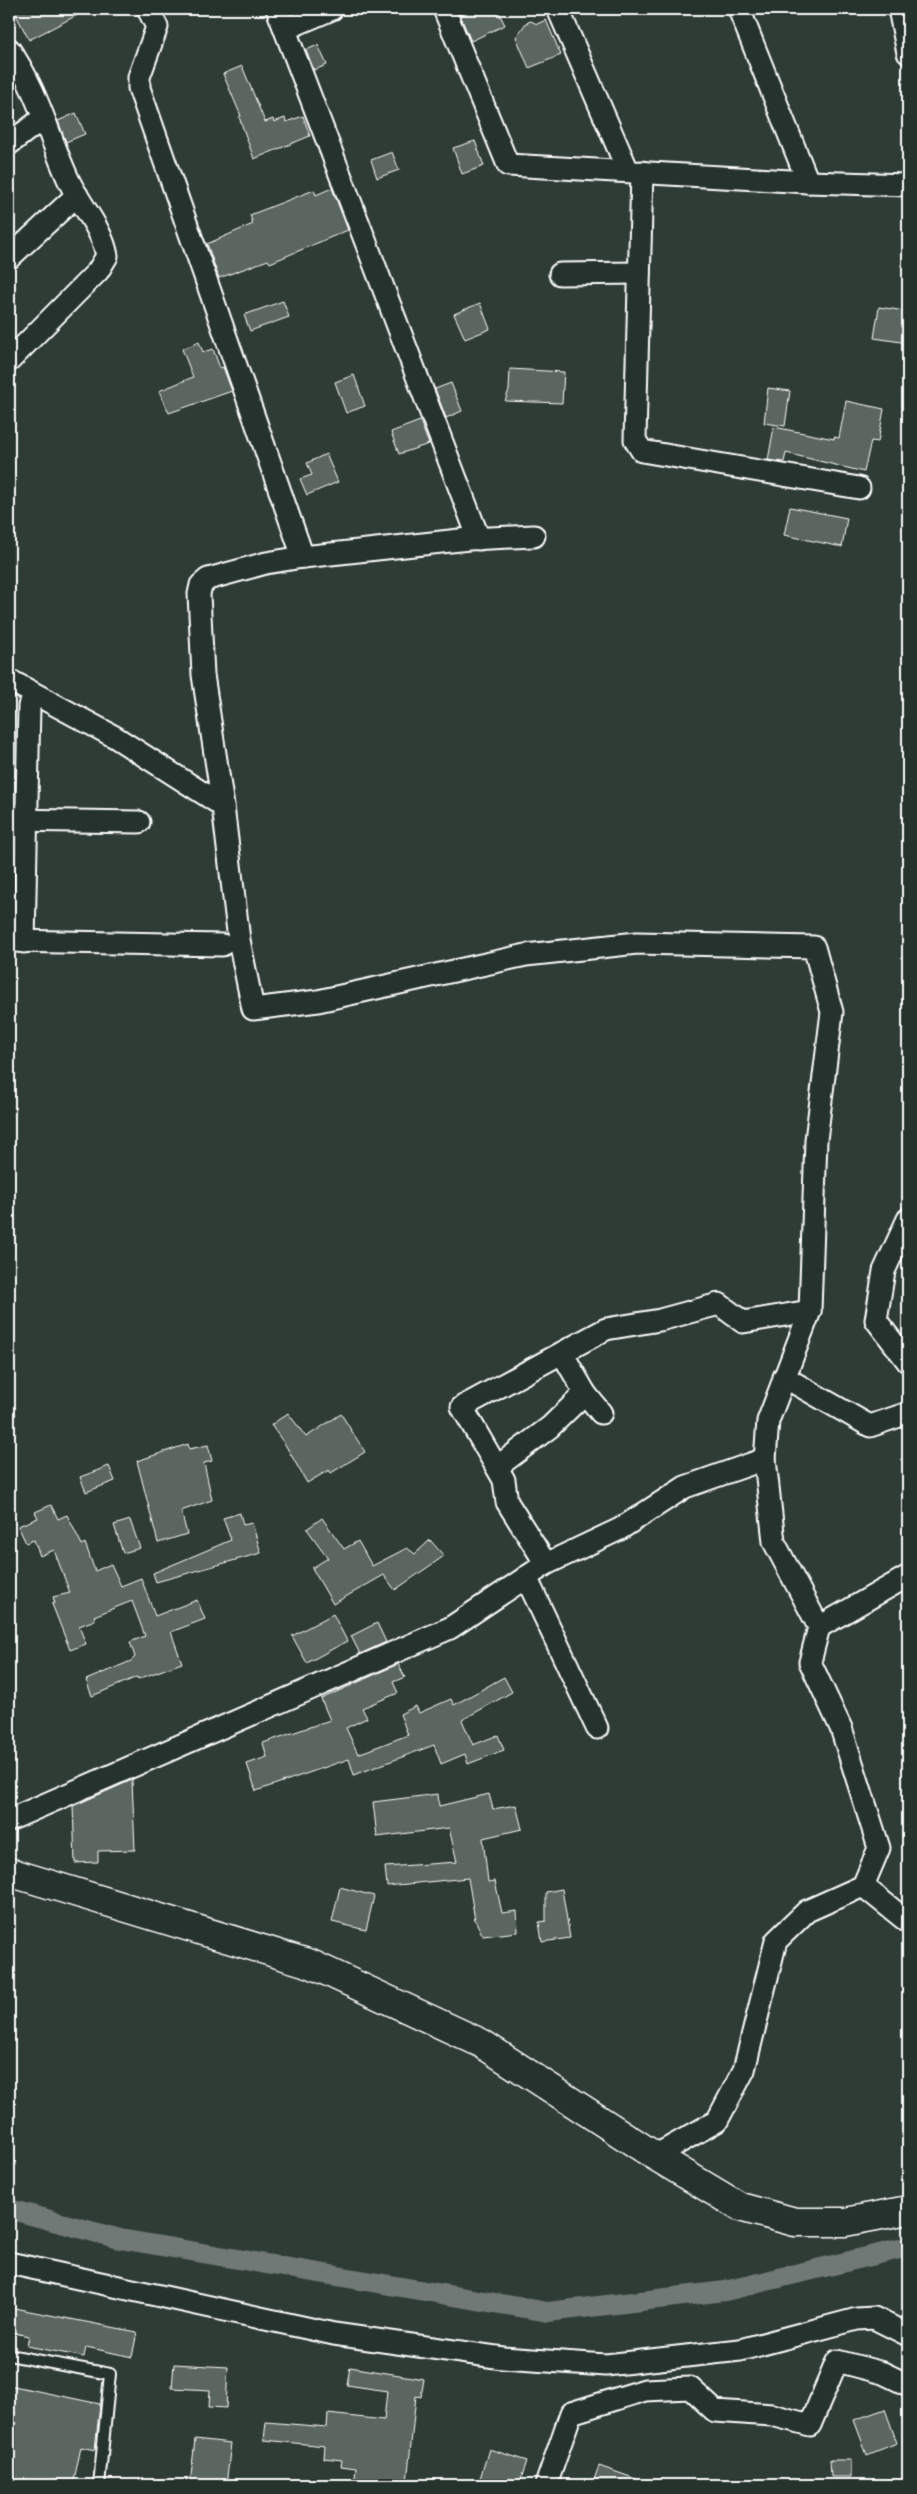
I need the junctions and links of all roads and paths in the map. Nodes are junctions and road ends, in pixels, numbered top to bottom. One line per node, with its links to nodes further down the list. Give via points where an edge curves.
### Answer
1 (148, 9): 24 (street, via 157,27 139,77 139,88)
2 (277, 9): 8 (street)
3 (332, 9): 8 (street)
4 (444, 9): 13 (street, via 508,165)
5 (558, 9): 13 (street)
6 (739, 9): 14 (street)
7 (900, 9): 10 (street)
8 (285, 29): 23 (street)
9 (9, 49): 11 (street, via 22,67)
10 (908, 53)
11 (43, 118): 12 (street); 16 (street)
12 (9, 144)
13 (635, 172): 14 (street); 18 (street)
14 (808, 182): 15 (street)
15 (908, 185)
16 (77, 195): 17 (street); 20 (street, via 101,236 107,256 104,264)
17 (9, 258)
18 (639, 273): 19 (street); 21 (street, via 635,440 642,451)
19 (560, 274)
20 (9, 360)
21 (859, 488)
22 (534, 536): 23 (street)
23 (479, 539): 24 (street)
24 (303, 556): 27 (street, via 208,579 201,585 203,676)
25 (9, 680): 27 (street, via 115,737)
26 (29, 706): 28 (street)
27 (223, 806): 33 (street, via 239,940 253,1009 318,1000 526,955 637,943 814,947 832,1012 816,1140)
28 (18, 820): 29 (street); 30 (street)
29 (139, 822)
30 (16, 942): 31 (street)
31 (222, 945)
32 (908, 1219): 35 (street, via 884,1271 876,1320)
33 (810, 1311): 34 (street, via 743,1322 719,1304 606,1330); 36 (street)
34 (562, 1353): 37 (street); 41 (street, via 462,1407)
35 (908, 1362)
36 (784, 1377): 38 (street, via 870,1426); 40 (street, via 768,1421)
37 (585, 1393): 39 (street); 41 (street, via 550,1427)
38 (908, 1413)
39 (601, 1414)
40 (765, 1459): 42 (street, via 685,1487 620,1529); 45 (street, via 774,1542)
41 (497, 1467): 42 (street, via 504,1480 507,1502)
42 (546, 1564): 44 (street)
43 (908, 1576): 45 (street)
44 (526, 1577): 46 (street); 47 (street, via 450,1628)
45 (820, 1627): 49 (street, via 810,1662 841,1728 878,1848)
46 (597, 1728)
47 (9, 1820)
48 (9, 1872): 51 (main road, via 311,1964 480,2043)
49 (863, 1886): 50 (street); 51 (street, via 807,1911 776,1941 744,2070 717,2121)
50 (908, 1922)
51 (655, 2156): 52 (main road, via 740,2207 795,2222 845,2222)
52 (908, 2210)
53 (9, 2263): 54 (street, via 334,2334 502,2358 616,2364 740,2350 857,2319 874,2318)
54 (908, 2335)
55 (9, 2355): 57 (lane, via 110,2374)
56 (908, 2385): 58 (street, via 883,2373 837,2361 810,2425 772,2415 715,2410 690,2388 646,2390 571,2413)
57 (99, 2485)
58 (546, 2485)

